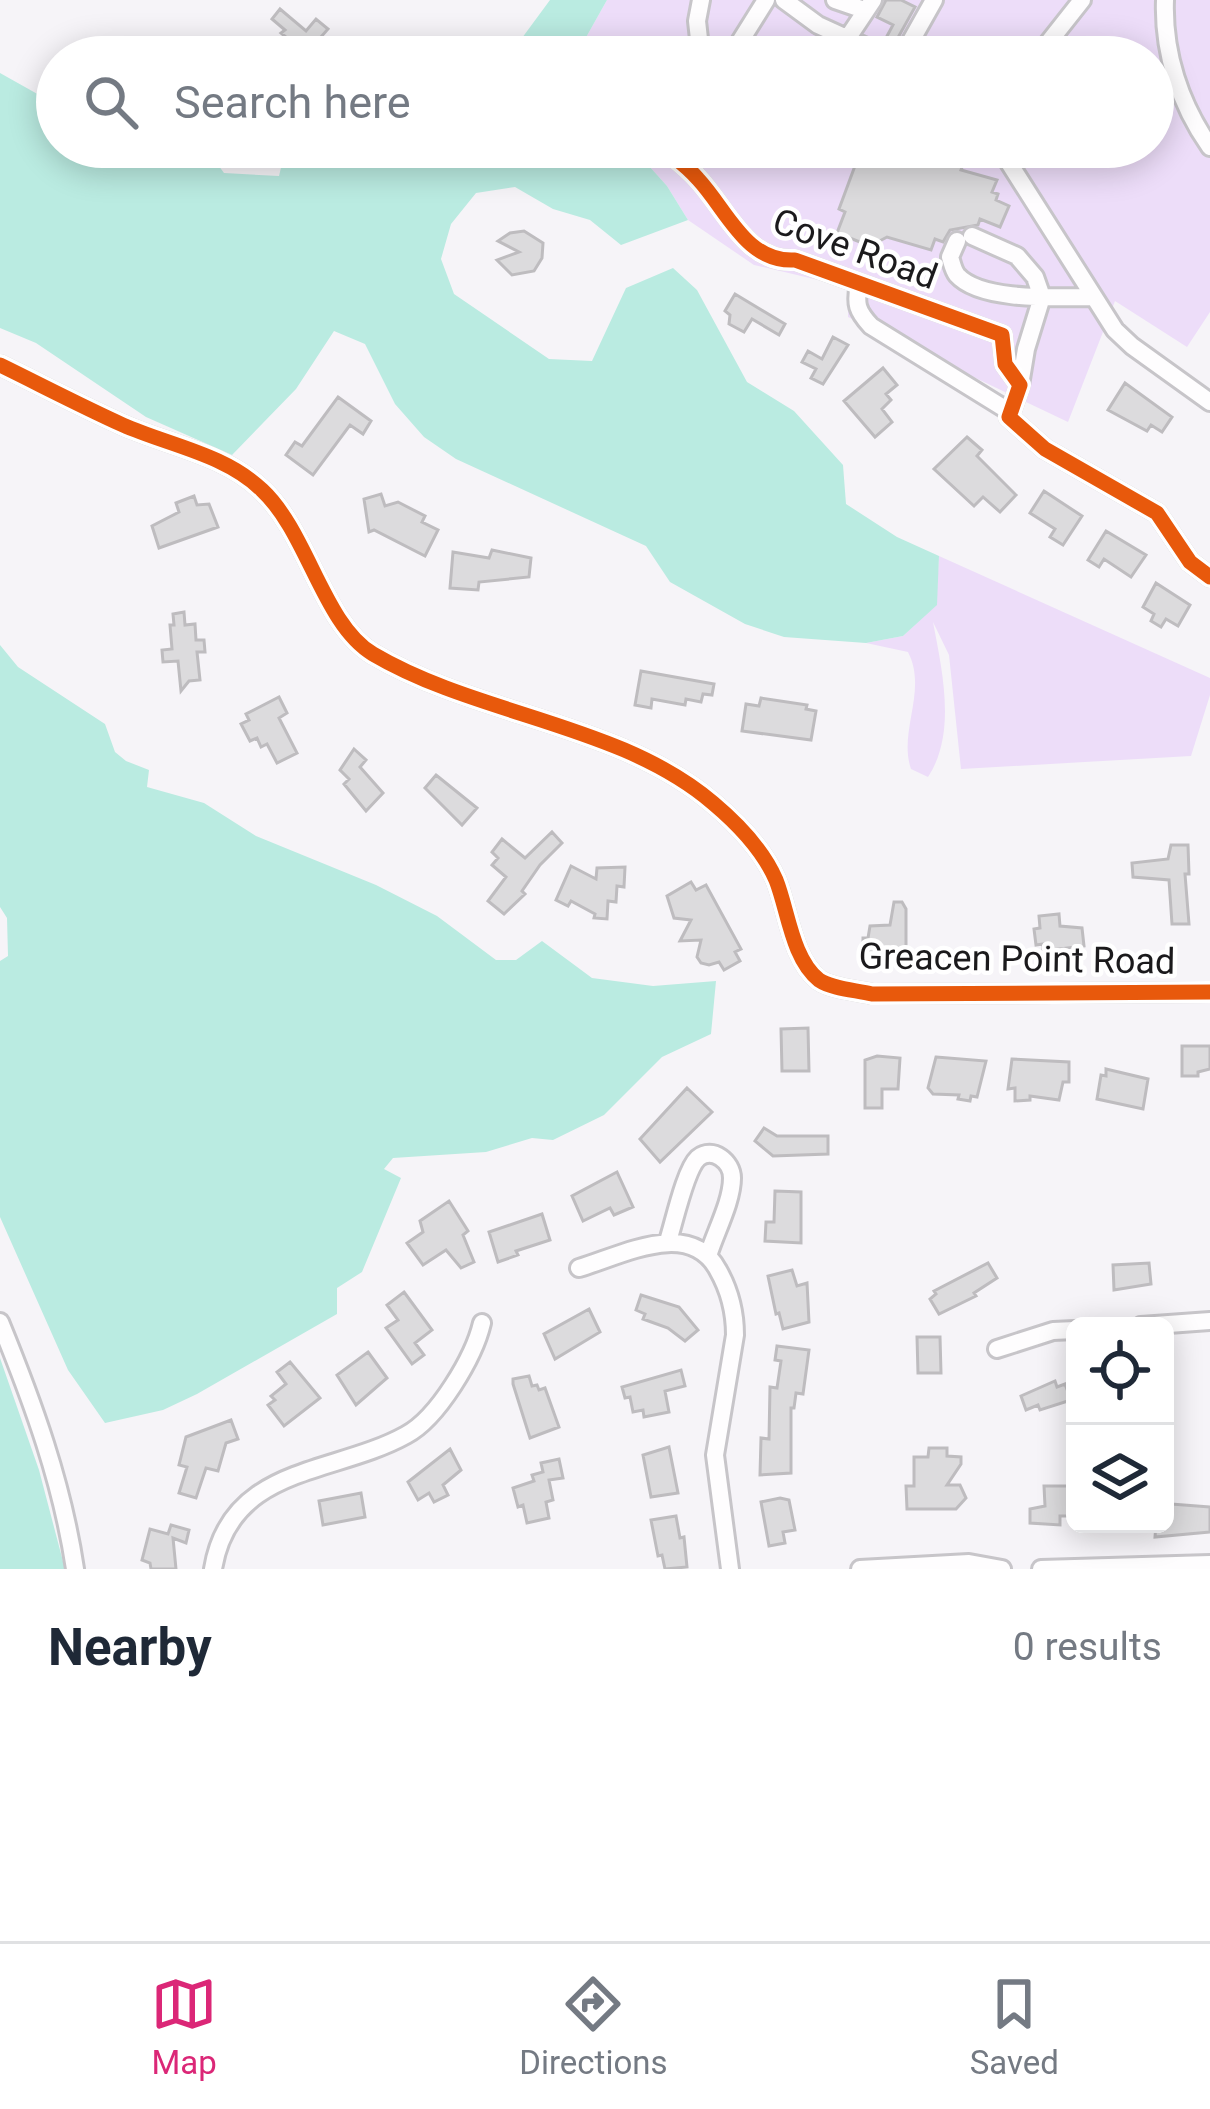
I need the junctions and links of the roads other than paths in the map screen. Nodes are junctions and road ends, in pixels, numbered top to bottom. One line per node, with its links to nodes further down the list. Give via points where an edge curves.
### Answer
1 (700, 0): 9 (street)
2 (766, 0): 10 (street)
3 (784, 0): 11 (street)
4 (835, 0): 8 (street)
5 (934, 0): 13 (street)
6 (1082, 0): 14 (street)
7 (1165, 0): 15 (street)
8 (869, 5): 12 (street)
9 (699, 36)
10 (744, 36)
11 (842, 36)
12 (848, 36)
13 (914, 36)
14 (1054, 36)
15 (1170, 36)
16 (1174, 72): 17 (street)
17 (1210, 147)
18 (686, 168): 20 (street, Cove Road, via 766,255)
19 (1012, 168): 22 (street)
20 (859, 284): 24 (street, Cove Road, via 1002,335 1005,364); 26 (street, via 858,312 871,326)
21 (1042, 297): 21 (street, via 980,288 958,275 950,257 964,238 1017,256); 22 (street); 24 (street)
22 (1098, 303): 25 (street, via 1132,346)
23 (0, 365): 28 (street, Greacen Point Road, via 260,487 293,530 340,621 368,651 433,686 632,754 710,800 762,856 818,979 872,994)
24 (1020, 385): 26 (street)
25 (1210, 402)
26 (1010, 412): 27 (street, via 1045,449 1157,513)
27 (1210, 577)
28 (1210, 992)
29 (668, 1241): 30 (street); 30 (street, via 691,1170 710,1154 729,1164 733,1180); 31 (street)
30 (709, 1253): 41 (street, via 735,1316 715,1456)
31 (579, 1268)
32 (1210, 1321): 35 (street)
33 (0, 1322): 39 (street, via 35,1406)
34 (482, 1323): 40 (street, via 428,1419 258,1494 224,1535)
35 (1174, 1324)
36 (1066, 1330): 37 (street)
37 (998, 1349)
38 (1210, 1564): 44 (street)
39 (75, 1569)
40 (213, 1569)
41 (730, 1569)
42 (860, 1569): 43 (street)
43 (1002, 1569)
44 (1041, 1569)

